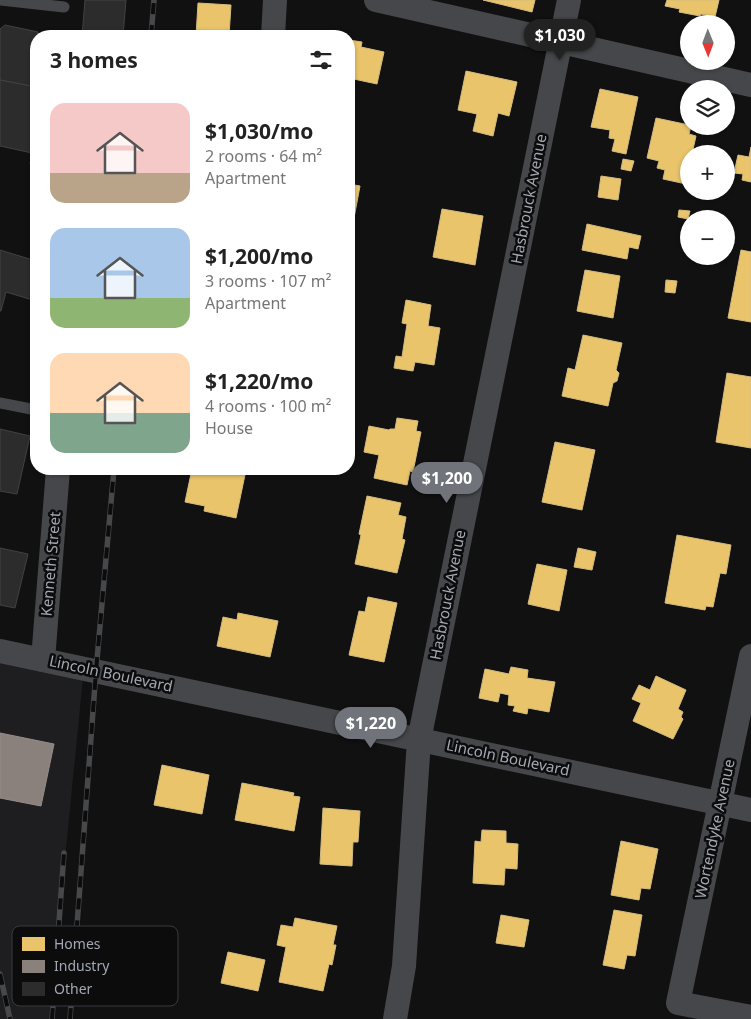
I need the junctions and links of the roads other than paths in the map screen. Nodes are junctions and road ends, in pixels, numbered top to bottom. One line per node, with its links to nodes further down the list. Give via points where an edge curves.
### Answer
1 (0, 0): 5 (lane)
2 (275, 0): 6 (street)
3 (376, 0): 7 (street)
4 (569, 0): 7 (street, Hasbrouck Avenue)
5 (64, 8)
6 (273, 30)
7 (561, 41): 8 (street); 15 (street, Hasbrouck Avenue)
8 (751, 85)
9 (0, 403): 10 (lane)
10 (30, 409)
11 (58, 475): 14 (street, Kenneth Street)
12 (0, 651): 14 (street, Lincoln Boulevard)
13 (751, 656): 16 (street, Wortendyke Avenue)
14 (43, 660): 15 (street, Lincoln Boulevard)
15 (419, 740): 16 (street, Lincoln Boulevard); 19 (street, Hasbrouck Avenue, via 404,966)
16 (720, 804): 17 (street, Lincoln Boulevard); 18 (street, Wortendyke Avenue, via 678,1003)
17 (751, 810)
18 (751, 1017)
19 (395, 1019)

